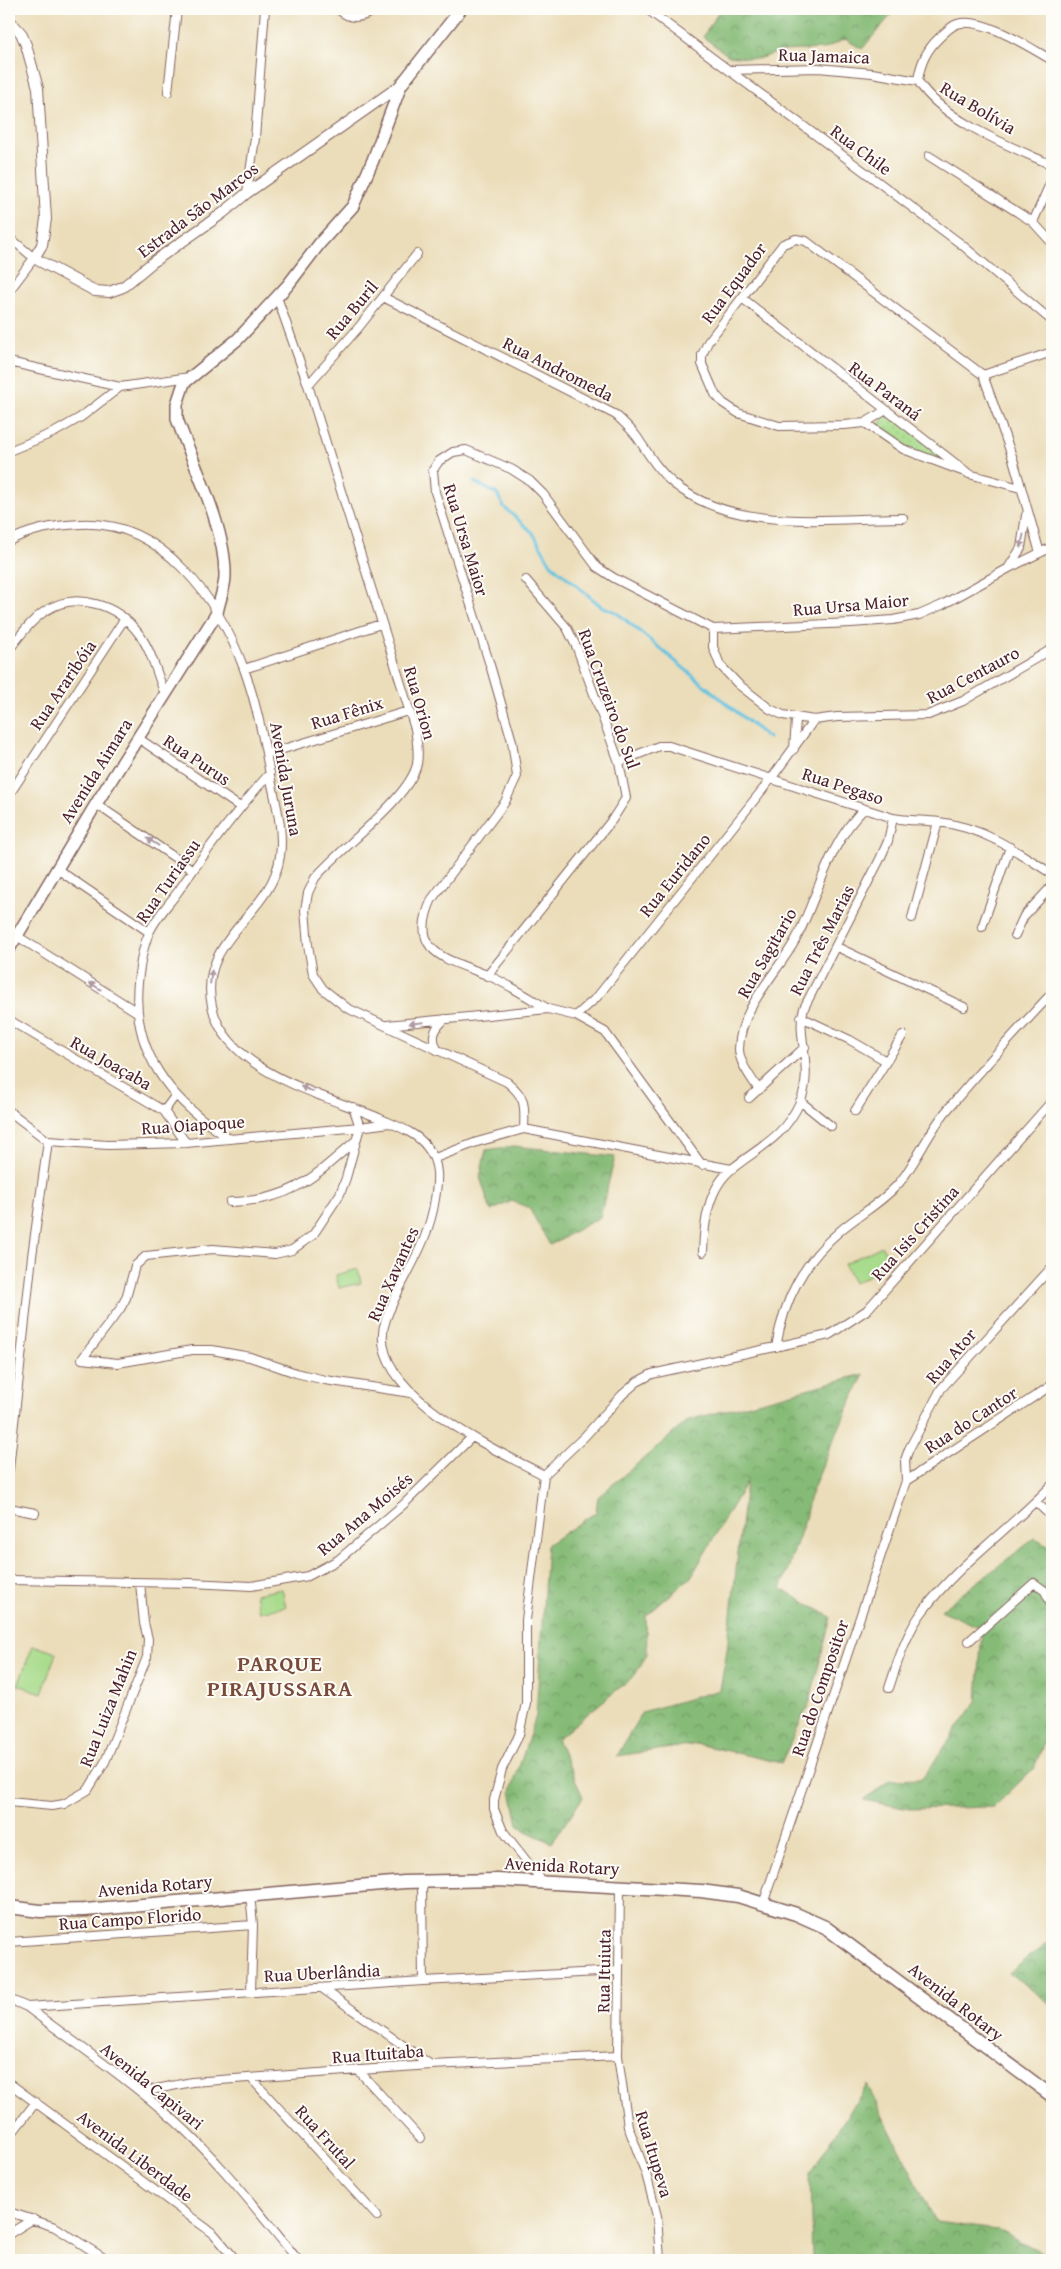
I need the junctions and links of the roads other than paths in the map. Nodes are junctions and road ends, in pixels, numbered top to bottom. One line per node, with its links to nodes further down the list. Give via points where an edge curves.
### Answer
1 (164, 9): 7 (street)
2 (265, 9): 17 (street, via 256,128)
3 (338, 9): 4 (street, via 352,17 364,17)
4 (377, 9)
5 (461, 9): 12 (main road)
6 (647, 9): 10 (street, Rua Chile)
7 (176, 10): 13 (street)
8 (9, 20): 22 (street, via 21,33 38,88 46,219 42,245)
9 (1052, 60): 11 (street, Rua Bolívia, via 982,25 965,22 956,24 932,45 922,61)
10 (729, 70): 11 (street, Rua Jamaica, via 818,68 872,72); 27 (street, Rua Chile, via 960,244)
11 (918, 81): 15 (street, Rua Bolívia, via 926,95 966,122)
12 (401, 85): 17 (street, Estrada São Marcos); 24 (main road, via 353,206)
13 (168, 92)
14 (929, 156): 18 (street)
15 (1052, 165)
16 (1052, 179): 18 (street)
17 (247, 193): 22 (street, Estrada São Marcos, via 123,287 109,292 95,291)
18 (1033, 222): 20 (street)
19 (9, 237): 22 (street, Estrada São Marcos)
20 (1052, 243)
21 (417, 254): 25 (street, Rua Buril)
22 (34, 258): 23 (street)
23 (9, 290)
24 (277, 297): 31 (main road, via 238,339); 32 (street, Rua Orion)
25 (383, 298): 32 (street, Rua Buril); 40 (street, Rua Andromeda, via 616,415 675,484 703,500 751,516 799,521)
26 (742, 298): 30 (street, Rua Equador, via 783,244 796,239 806,241); 34 (street, Rua Paraná); 35 (street, Rua Equador, via 708,342 702,355 702,364 722,403 738,413 779,426)
27 (1052, 321)
28 (1052, 352): 30 (street)
29 (9, 362): 33 (street)
30 (983, 375): 38 (street)
31 (192, 376): 33 (street); 46 (main road, via 180,393 177,419 211,509 223,552 225,577)
32 (308, 385): 48 (street, Rua Orion)
33 (120, 387): 36 (street, via 55,432)
34 (886, 410): 35 (street, Rua Equador); 37 (street, Rua Paraná)
35 (865, 423): 37 (street, via 903,449)
36 (9, 451)
37 (969, 474): 38 (street, Rua Paraná)
38 (1020, 488): 39 (street)
39 (1026, 510): 43 (street); 44 (street, one-way to 44, via 1021,548)
40 (902, 518)
41 (9, 541): 46 (street, Avenida Juruna, via 31,531 65,524 97,523 123,529 166,552 188,573)
42 (1052, 547): 43 (street, Rua Ursa Maior)
43 (1040, 553): 44 (street, Rua Ursa Maior)
44 (1008, 568): 49 (street, Rua Ursa Maior, via 919,615 851,623)
45 (526, 580): 60 (street, Rua Cruzeiro do Sul, via 570,635)
46 (217, 613): 52 (street, Avenida Juruna); 53 (main road, Avenida Aimara)
47 (126, 618): 51 (street, via 83,600 67,601 36,617); 53 (street, via 140,636); 63 (street, Rua Araribóia)
48 (381, 624): 52 (street); 54 (street, Rua Orion)
49 (713, 628): 55 (street, Rua Centauro, via 713,647 720,665 770,709); 81 (street, Rua Ursa Maior, via 597,567 543,494 511,469 466,450 453,452 439,461 433,470 435,492 501,703 518,776 505,802 432,900 424,916 422,932 438,956)
50 (1052, 649): 56 (street, Rua Centauro, via 963,701 928,716)
51 (9, 650)
52 (244, 669): 59 (street, Avenida Juruna)
53 (165, 694): 57 (main road, Avenida Aimara)
54 (408, 711): 59 (street, Rua Fênix); 90 (street, Rua Orion, via 418,750 413,775 389,805 315,878 305,910 313,974 323,989 347,1008)
55 (796, 719): 56 (street, Rua Centauro); 58 (street)
56 (814, 720): 58 (street, Rua Euridano)
57 (138, 738): 64 (main road, Avenida Aimara); 65 (street, Rua Purus)
58 (794, 749): 62 (street, Rua Euridano)
59 (267, 754): 61 (street, Avenida Juruna)
60 (619, 762): 62 (street, Rua Pegaso, via 659,746 669,746); 81 (street, Rua Cruzeiro do Sul, via 626,798 622,807)
61 (270, 773): 65 (street, Rua Turiassu); 100 (street, Avenida Juruna, one-way to 61, via 276,1077 256,1065 235,1049 219,1030 211,1005 210,974 215,958 270,885 280,856)
62 (771, 779): 66 (street, Rua Pegaso); 86 (street, Rua Euridano, via 597,997)
63 (9, 794)
64 (96, 804): 70 (main road, Avenida Aimara); 71 (street, one-way to 64)
65 (240, 807): 71 (street, Rua Turiassu)
66 (864, 809): 67 (street, Rua Pegaso); 95 (street, Rua Sagitario, via 851,822 839,842 795,941 744,1021 738,1050)
67 (893, 818): 68 (street, Rua Pegaso); 79 (street, Rua Três Marias, via 888,841)
68 (938, 822): 69 (street, Rua Pegaso, via 987,834); 74 (street)
69 (1010, 847): 72 (street, Rua Pegaso); 75 (street)
70 (56, 869): 76 (street); 77 (main road, Avenida Aimara)
71 (193, 870): 76 (street, Rua Turiassu)
72 (1052, 874)
73 (1052, 886): 78 (street, via 1024,916)
74 (912, 918)
75 (982, 927)
76 (149, 932): 85 (street, Rua Turiassu, via 142,958)
77 (13, 934): 80 (main road, Avenida Aimara); 85 (street, one-way to 77)
78 (1015, 935)
79 (837, 947): 83 (street); 87 (street, Rua Três Marias)
80 (9, 949)
81 (487, 976): 84 (street, Rua Ursa Maior)
82 (1052, 993): 118 (street, via 948,1108 899,1183 840,1231 813,1260 790,1294 781,1318)
83 (964, 1007)
84 (548, 1009): 86 (street); 88 (street)
85 (136, 1012): 96 (street, Rua Turiassu, via 149,1055)
86 (576, 1016): 113 (street, via 605,1032)
87 (801, 1018): 92 (street, Rua Três Marias); 94 (street)
88 (445, 1019): 90 (street, one-way to 90); 93 (street, via 433,1036)
89 (9, 1020): 102 (street, Rua Joaçaba)
90 (386, 1025): 93 (street, Rua Orion)
91 (903, 1035): 94 (street)
92 (805, 1047): 95 (street); 98 (street, Rua Três Marias, via 806,1069)
93 (438, 1051): 107 (street, Rua Orion, via 484,1070 519,1091 525,1104)
94 (886, 1061): 103 (street)
95 (759, 1090): 97 (street)
96 (175, 1096): 102 (street); 108 (street, Rua Turiassu, via 202,1121)
97 (749, 1098)
98 (800, 1101): 105 (street); 114 (street, Rua Três Marias, via 773,1140)
99 (1052, 1101): 118 (street, Rua Isis Cristina, via 867,1310 829,1335)
100 (353, 1107): 104 (street, Avenida Juruna); 106 (street)
101 (9, 1111): 109 (street)
102 (164, 1111): 111 (street, Rua Joaçaba)
103 (856, 1111)
104 (389, 1123): 106 (street, Rua Oiapoque); 112 (street, via 415,1136)
105 (831, 1126)
106 (360, 1128): 108 (street, Rua Oiapoque); 110 (street)
107 (524, 1129): 112 (street); 113 (street)
108 (229, 1138): 111 (street, Rua Oiapoque)
109 (48, 1142): 111 (street, Rua Oiapoque, via 108,1145); 121 (street)
110 (354, 1142): 115 (street, via 309,1181 268,1197); 122 (street, via 340,1194 313,1235 302,1245 275,1254 214,1249 146,1256 135,1266 126,1298 82,1359 118,1363 192,1350 212,1350 250,1357 325,1380)
111 (186, 1143)
112 (434, 1158): 122 (street, Rua Xavantes, via 438,1172 426,1239 385,1321 382,1338 387,1359)
113 (702, 1165): 114 (street)
114 (731, 1169): 116 (street, via 706,1212)
115 (230, 1202)
116 (704, 1252)
117 (1052, 1267): 126 (street, Rua Ator, via 941,1389 909,1449 905,1460)
118 (776, 1347): 125 (street, Rua Isis Cristina, via 652,1374 637,1382)
119 (1052, 1385): 126 (street, Rua do Cantor)
120 (9, 1390): 121 (street)
121 (17, 1392): 124 (street)
122 (411, 1393): 123 (street)
123 (472, 1437): 125 (street); 133 (street, Rua Ana Moisés, via 404,1504 338,1560 308,1576 251,1586)
124 (9, 1469)
125 (544, 1475): 139 (street, via 526,1620 526,1703 519,1735 498,1780 494,1800 494,1809 503,1831)
126 (906, 1481): 142 (street, Rua do Compositor)
127 (1052, 1486): 128 (street)
128 (1036, 1502): 131 (street); 136 (street, via 991,1540 922,1611 903,1645)
129 (9, 1508): 130 (street)
130 (35, 1512)
131 (1052, 1517)
132 (9, 1580): 133 (street, Rua Ana Moisés)
133 (140, 1583): 137 (street, Rua Luiza Mahin, via 148,1639 147,1657 105,1762 93,1783 88,1790 64,1804 40,1806)
134 (1052, 1606): 135 (street, via 1044,1591 1034,1583)
135 (969, 1641)
136 (889, 1688)
137 (9, 1802)
138 (422, 1882): 139 (main road, Avenida Rotary); 141 (main road, Avenida Rotary); 147 (street)
139 (542, 1882): 140 (main road, Avenida Rotary)
140 (620, 1886): 142 (main road, Avenida Rotary, via 701,1890); 146 (street, Rua Ituiuta)
141 (250, 1894): 143 (main road, Avenida Rotary, via 85,1910 40,1911); 144 (street)
142 (763, 1904): 158 (main road, Avenida Rotary, via 825,1926)
143 (9, 1907)
144 (253, 1925): 145 (street, Rua Campo Florido); 149 (street)
145 (9, 1942)
146 (619, 1972): 147 (street, Rua Uberlândia); 152 (street, Rua Ituiuta)
147 (423, 1981): 148 (street, Rua Uberlândia)
148 (323, 1988): 149 (street, Rua Uberlândia); 153 (street)
149 (251, 1992): 151 (street, Rua Uberlândia)
150 (9, 1999): 151 (street, Avenida Capivari)
151 (26, 2007): 157 (street, Avenida Capivari)
152 (618, 2056): 153 (street, Rua Ituitaba); 169 (street, Rua Itupeva, via 628,2126 657,2216)
153 (431, 2065): 154 (street, Rua Ituitaba)
154 (358, 2070): 155 (street, Rua Ituitaba); 161 (street)
155 (251, 2078): 157 (street, Rua Ituitaba, via 192,2082); 163 (street, Rua Frutal)
156 (9, 2083): 159 (street, Avenida Liberdade)
157 (141, 2092): 168 (street, Avenida Capivari, via 202,2146)
158 (1052, 2096)
159 (36, 2102): 160 (street); 167 (street, Avenida Liberdade, via 214,2234)
160 (9, 2137)
161 (420, 2138)
162 (9, 2212): 164 (street)
163 (377, 2216)
164 (33, 2218): 165 (street); 166 (street, via 56,2227)
165 (9, 2234)
166 (107, 2260)
167 (236, 2260)
168 (298, 2260)
169 (660, 2260)

